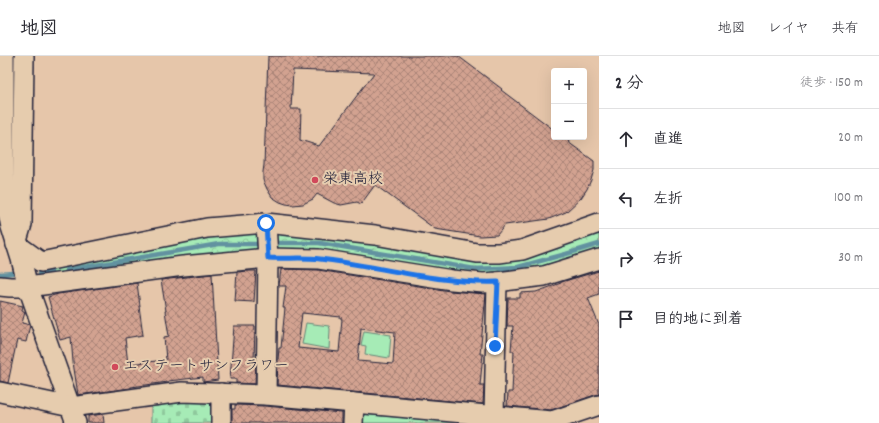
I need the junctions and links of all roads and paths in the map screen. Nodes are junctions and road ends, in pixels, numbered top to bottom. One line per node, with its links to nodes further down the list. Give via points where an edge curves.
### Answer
1 (4, 56): 5 (street, via 5,198)
2 (24, 56): 5 (street, via 22,224)
3 (266, 223): 4 (street, via 375,235 477,254 522,250); 5 (street, via 207,228 40,262); 6 (street)
4 (599, 223)
5 (16, 244): 8 (street)
6 (268, 253): 8 (street, via 183,266); 9 (street, via 452,280); 13 (street)
7 (599, 258): 9 (street, via 544,276)
8 (26, 278): 10 (street, via 10,287); 16 (street)
9 (498, 282): 17 (street)
10 (0, 286)
11 (0, 392): 16 (street)
12 (222, 393): 13 (street); 16 (street, via 182,392); 19 (street)
13 (266, 395): 14 (street)
14 (354, 403): 17 (street); 20 (street)
15 (599, 405): 18 (street)
16 (74, 415)
17 (494, 416): 18 (street)
18 (552, 422)
19 (221, 423)
20 (354, 423)

